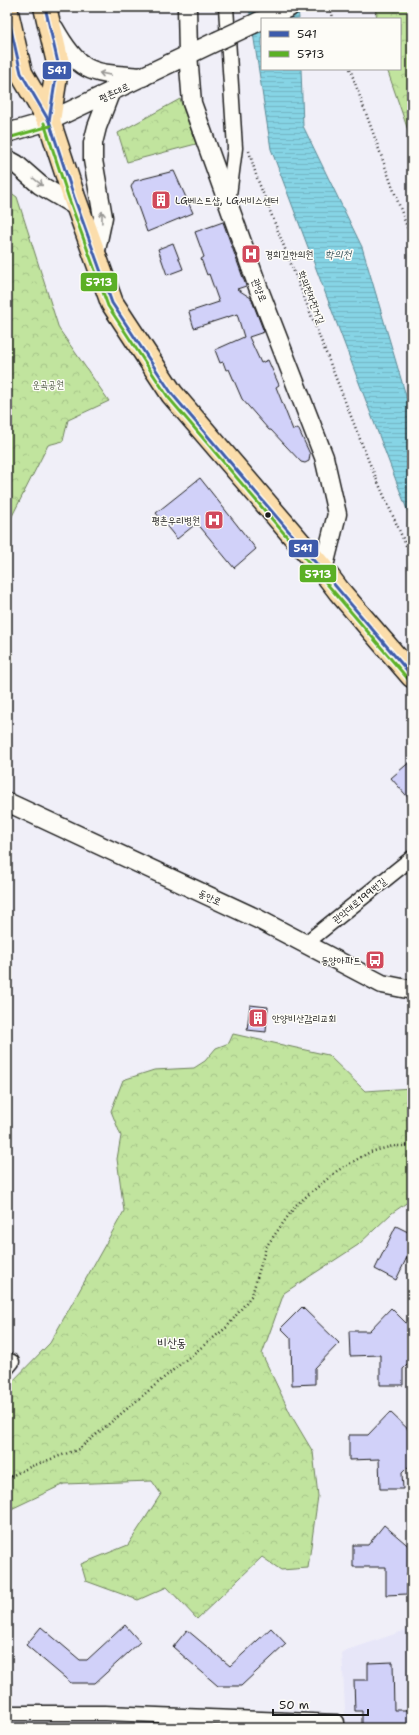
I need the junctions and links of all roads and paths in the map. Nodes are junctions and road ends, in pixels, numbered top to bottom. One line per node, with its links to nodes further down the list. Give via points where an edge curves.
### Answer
1 (187, 7): 10 (street, 관양로)
2 (226, 7): 18 (street, via 235,148)
3 (290, 7): 7 (street, 평촌대로)
4 (331, 7): 8 (path)
5 (46, 10): 12 (street, one-way to 5, via 99,73 83,66 64,45); 14 (main road, via 58,63)
6 (7, 12): 14 (main road, via 21,73)
7 (267, 18)
8 (333, 18)
9 (261, 21): 10 (street, 평촌대로, bridge)
10 (188, 54): 12 (street, 평촌대로); 18 (street, 관양로, via 192,103)
11 (350, 70): 20 (path)
12 (144, 78): 13 (street, 평촌대로)
13 (110, 93): 14 (street, 평촌대로); 21 (street, one-way to 13, via 103,217 93,160 93,144)
14 (49, 122): 15 (street, 평촌대로); 19 (main road)
15 (7, 133)
16 (248, 148): 22 (path, 학의천자전거길, via 257,178 369,462)
17 (7, 159): 19 (street, one-way to 19)
18 (228, 203): 23 (street, 관양로, via 324,457 337,514)
19 (77, 207): 21 (main road)
20 (412, 241)
21 (95, 255): 23 (main road, via 112,303 172,394)
22 (412, 559)
23 (323, 570): 24 (main road)
24 (412, 676)
25 (7, 802): 27 (street, 동안로)
26 (412, 858): 27 (street, 관악대로199번길)
27 (306, 943): 28 (street, 동안로, via 382,984)
28 (412, 990)
29 (412, 1146): 32 (path, via 393,1146 370,1152 337,1171 296,1205 266,1247 252,1295 227,1327 79,1449)
30 (7, 1360): 31 (street, via 12,1362)
31 (7, 1368)
32 (7, 1478)
33 (7, 1712): 34 (street, via 337,1722)
34 (337, 1728)

